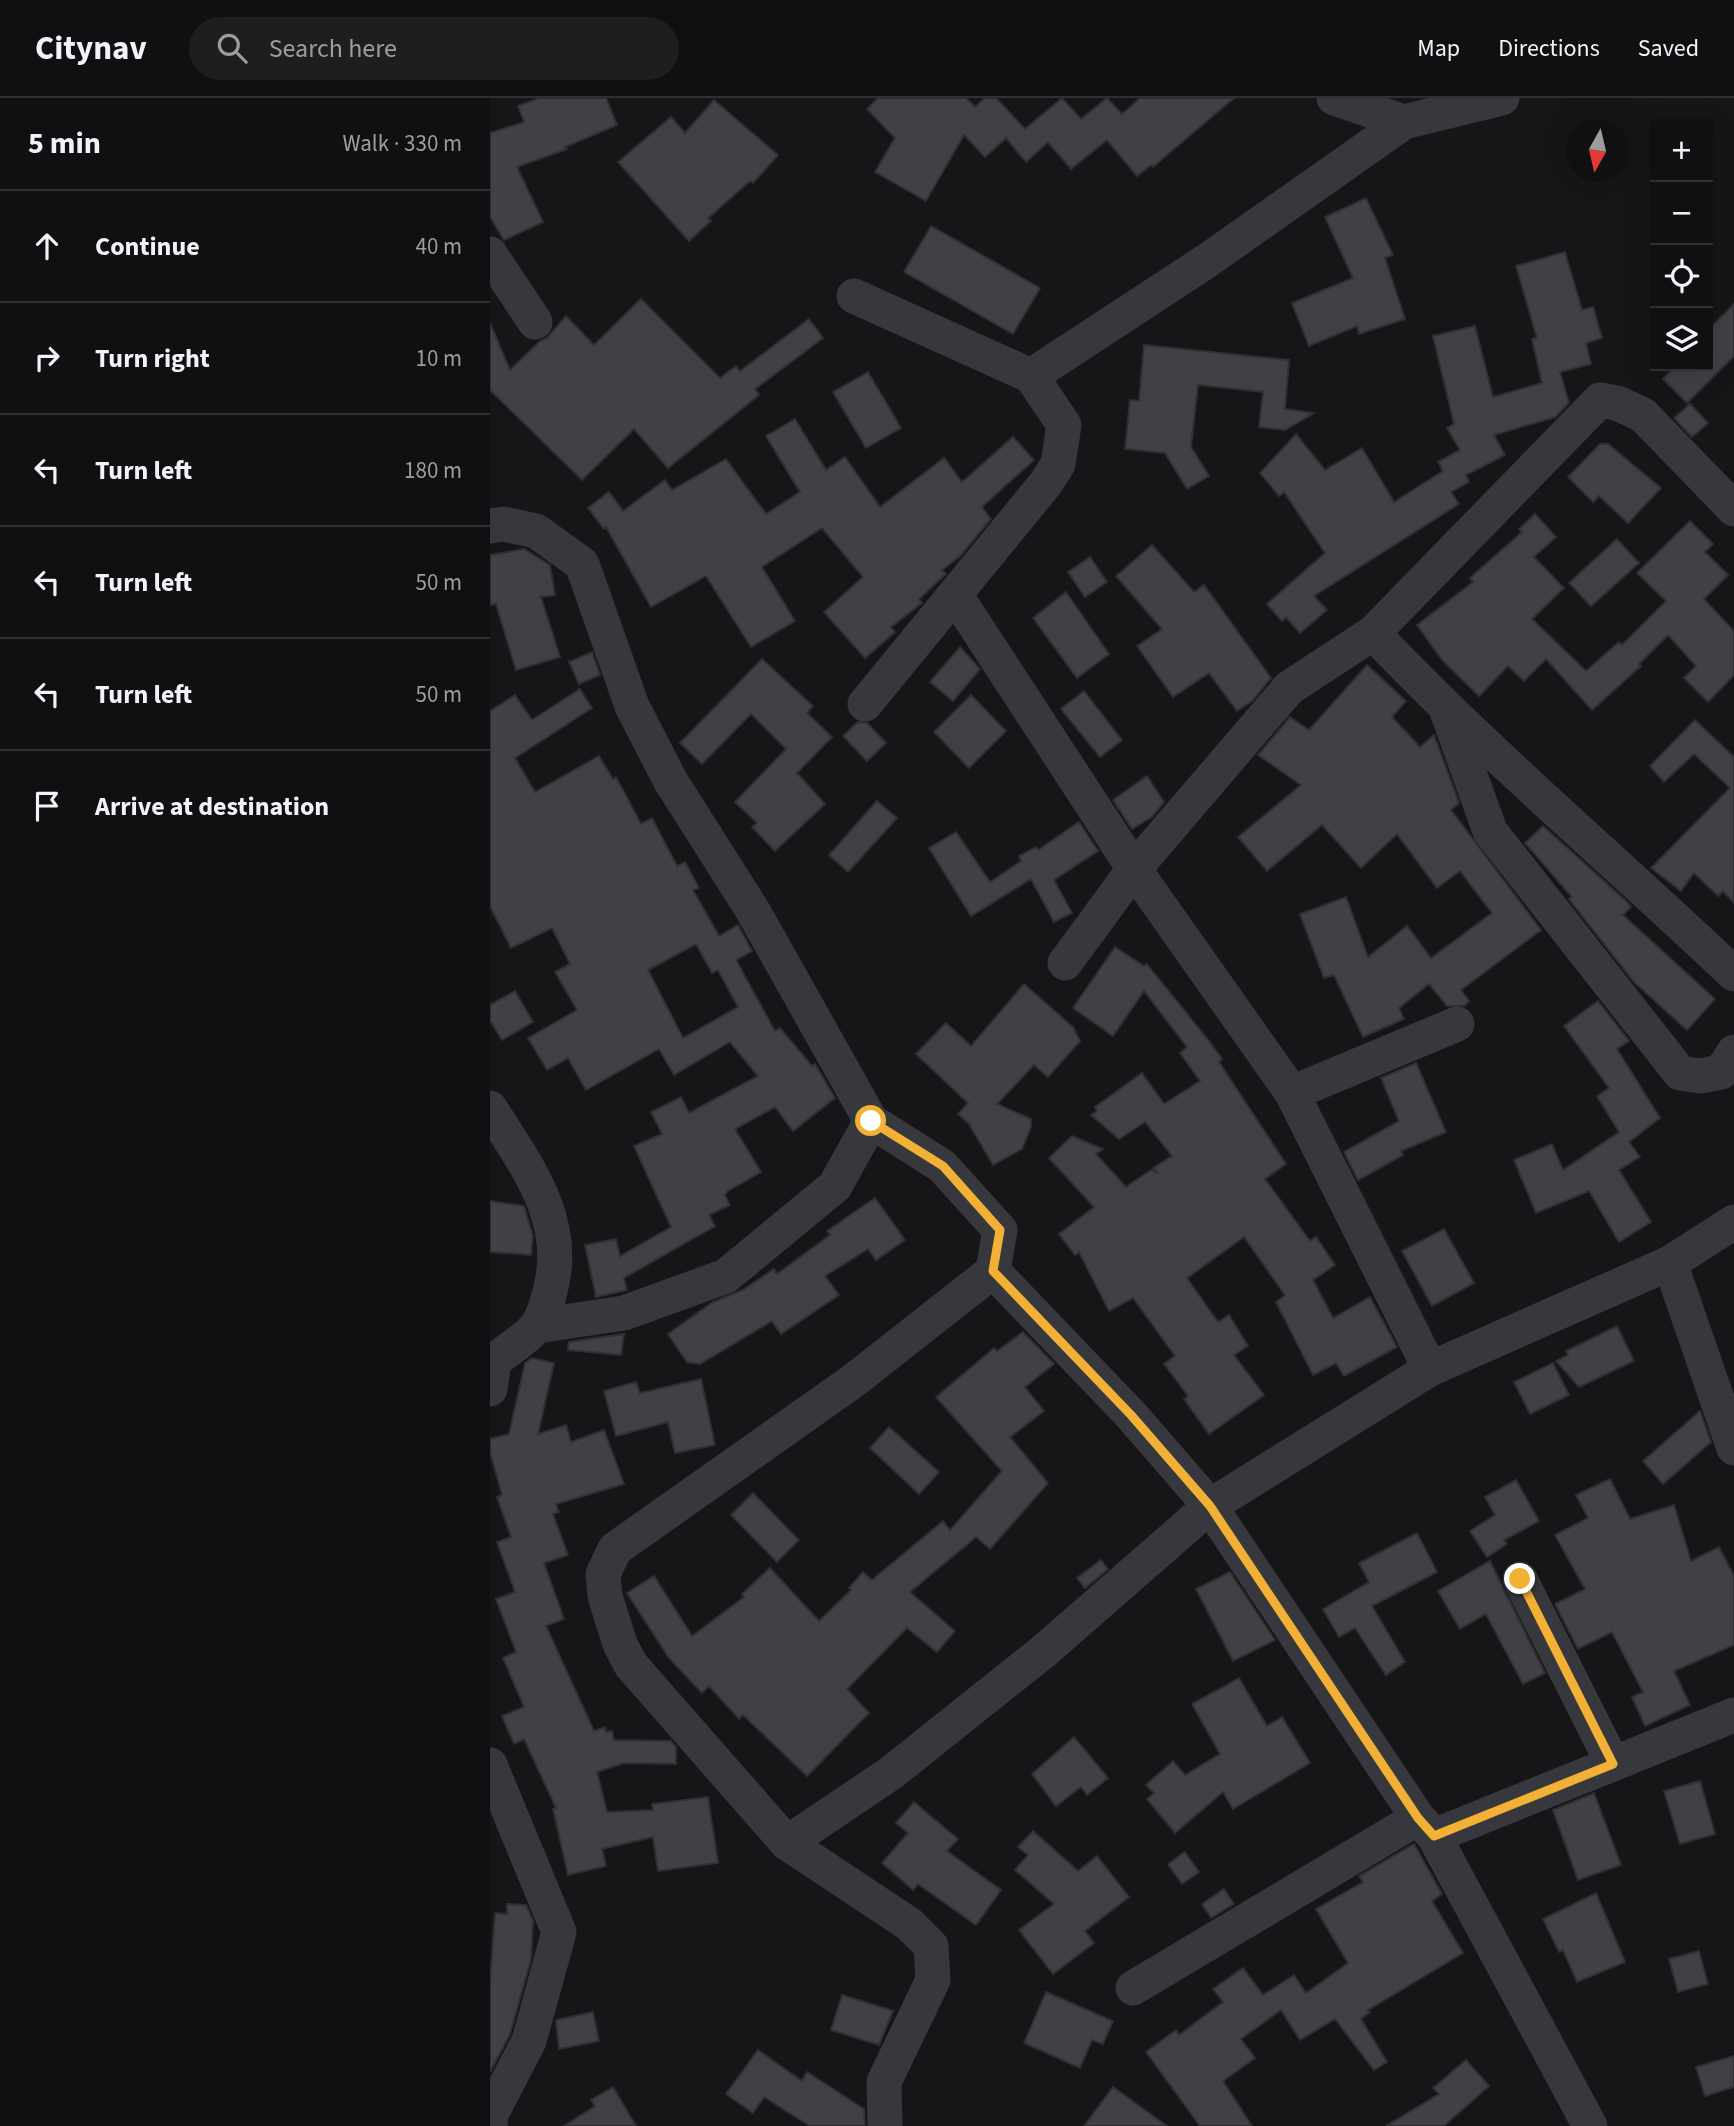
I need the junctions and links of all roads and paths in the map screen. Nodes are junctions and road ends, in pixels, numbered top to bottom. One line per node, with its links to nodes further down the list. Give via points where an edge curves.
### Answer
1 (1335, 98): 3 (street)
2 (1502, 98): 3 (street)
3 (1404, 122): 7 (street, via 1208,260)
4 (490, 254): 6 (street)
5 (854, 296): 7 (street)
6 (535, 322)
7 (1031, 376): 10 (street, via 1064,425 1058,464)
8 (1734, 509): 11 (street, via 1643,415 1600,401)
9 (490, 526): 21 (street, via 504,524 536,531 582,564 632,706 663,768 753,911)
10 (956, 596): 12 (street); 14 (street)
11 (1373, 633): 13 (street); 14 (street, via 1289,688)
12 (865, 704)
13 (1447, 711): 16 (street); 18 (street, via 1490,831 1680,1073 1702,1076 1721,1072)
14 (1134, 869): 15 (street); 19 (street)
15 (1065, 963)
16 (1734, 974)
17 (1457, 1024): 19 (street)
18 (1734, 1052)
19 (1292, 1093): 26 (street)
20 (490, 1108): 25 (street, via 524,1162 554,1228 557,1262)
21 (871, 1121): 24 (street, via 943,1166 1000,1230); 25 (street, via 835,1186 726,1276 624,1313)
22 (1734, 1222): 23 (street)
23 (1670, 1264): 26 (street); 28 (street)
24 (993, 1271): 29 (street, via 1131,1415); 35 (street, via 853,1381 615,1549 603,1574 612,1622 631,1665)
25 (537, 1326): 27 (street)
26 (1430, 1369): 29 (street)
27 (491, 1370)
28 (1734, 1448)
29 (1210, 1506): 34 (street); 35 (street, via 1044,1651 891,1773)
30 (1520, 1579): 32 (street)
31 (1734, 1715): 32 (street)
32 (1613, 1764): 34 (street)
33 (490, 1765): 37 (street, via 559,1932 529,2041)
34 (1426, 1827): 36 (street); 39 (street)
35 (787, 1843): 38 (street, via 909,1924 931,1946 933,1980 884,2082)
36 (1133, 1988)
37 (491, 2118)
38 (885, 2126)
39 (1590, 2126)

